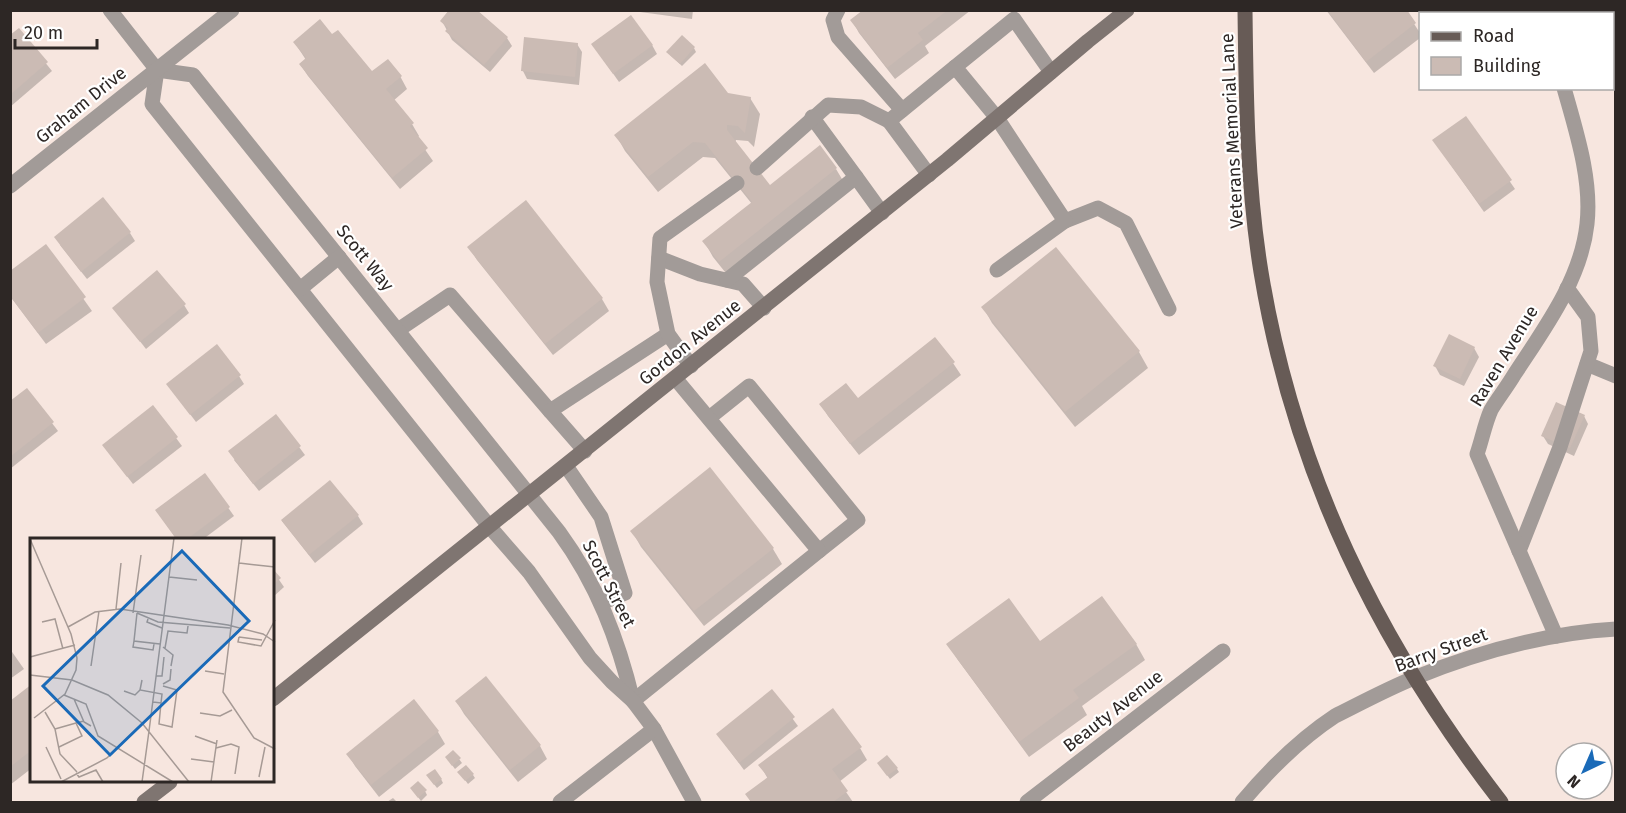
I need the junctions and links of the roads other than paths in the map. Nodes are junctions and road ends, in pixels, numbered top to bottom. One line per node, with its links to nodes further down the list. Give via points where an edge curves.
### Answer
1 (110, 10): 8 (street)
2 (232, 10): 8 (street, Graham Drive)
3 (838, 10): 11 (street, via 833,20 838,37)
4 (1127, 10): 9 (main road, Gordon Avenue)
5 (1245, 10): 48 (main road, Veterans Memorial Lane, via 1250,170 1261,272 1283,377 1334,524 1367,597)
6 (1019, 15): 7 (street); 9 (street)
7 (955, 67): 11 (street); 13 (street)
8 (157, 70): 19 (street, Graham Drive); 22 (street, Scott Way, via 193,75); 27 (street, via 152,104)
9 (1051, 72): 13 (main road, Gordon Avenue)
10 (1565, 90): 26 (street, Raven Avenue, via 1587,190 1587,223 1581,254)
11 (902, 110): 14 (street)
12 (812, 117): 14 (street, via 828,105 861,107); 15 (street); 17 (street)
13 (997, 118): 16 (main road, Gordon Avenue); 21 (street)
14 (889, 121): 16 (street)
15 (757, 168)
16 (929, 175): 20 (main road, Gordon Avenue)
17 (856, 177): 20 (street); 25 (street)
18 (737, 183): 23 (street, via 660,238)
19 (10, 186)
20 (882, 213): 28 (main road, Gordon Avenue)
21 (1065, 222): 24 (street); 29 (street, via 1098,208 1126,223)
22 (339, 257): 27 (street); 30 (street, Scott Way)
23 (659, 258): 25 (street); 31 (street, via 657,282)
24 (997, 270)
25 (727, 280): 28 (street, via 743,285)
26 (1567, 288): 32 (street, via 1588,317 1591,351); 43 (street, Raven Avenue, via 1491,411 1477,454)
27 (300, 290): 41 (street)
28 (764, 308): 33 (main road, Gordon Avenue)
29 (1169, 309)
30 (398, 330): 36 (street, via 450,295); 40 (street, Scott Way)
31 (668, 334): 33 (street); 36 (street)
32 (1587, 364): 34 (street); 43 (street)
33 (691, 366): 35 (main road, Gordon Avenue)
34 (1616, 376)
35 (675, 378): 37 (street); 38 (main road, Gordon Avenue)
36 (549, 411): 38 (street)
37 (709, 418): 42 (street); 42 (street, via 749,386 858,520)
38 (585, 451): 39 (main road, Gordon Avenue)
39 (566, 466): 40 (main road, Gordon Avenue); 44 (street, via 601,517 625,593)
40 (530, 495): 41 (main road, Gordon Avenue); 44 (street, Scott Street, via 564,538)
41 (489, 526): 49 (main road, Gordon Avenue); 50 (street, Scott Street, via 529,572 590,658)
42 (819, 551): 50 (street)
43 (1519, 551): 46 (street, Raven Avenue)
44 (601, 603): 50 (street, Scott Street, via 623,658)
45 (1616, 629): 46 (street, Barry Street)
46 (1556, 636): 48 (street, Barry Street, via 1483,654)
47 (1223, 651): 56 (street, Beauty Avenue)
48 (1413, 678): 57 (street, Barry Street, via 1335,716 1295,747); 58 (main road, Veterans Memorial Lane)
49 (274, 698)
50 (633, 701): 51 (street, Scott Street)
51 (654, 729): 54 (street); 55 (street, Scott Street)
52 (169, 783): 53 (main road)
53 (144, 802)
54 (560, 802)
55 (694, 802)
56 (1027, 802)
57 (1242, 802)
58 (1501, 802)

